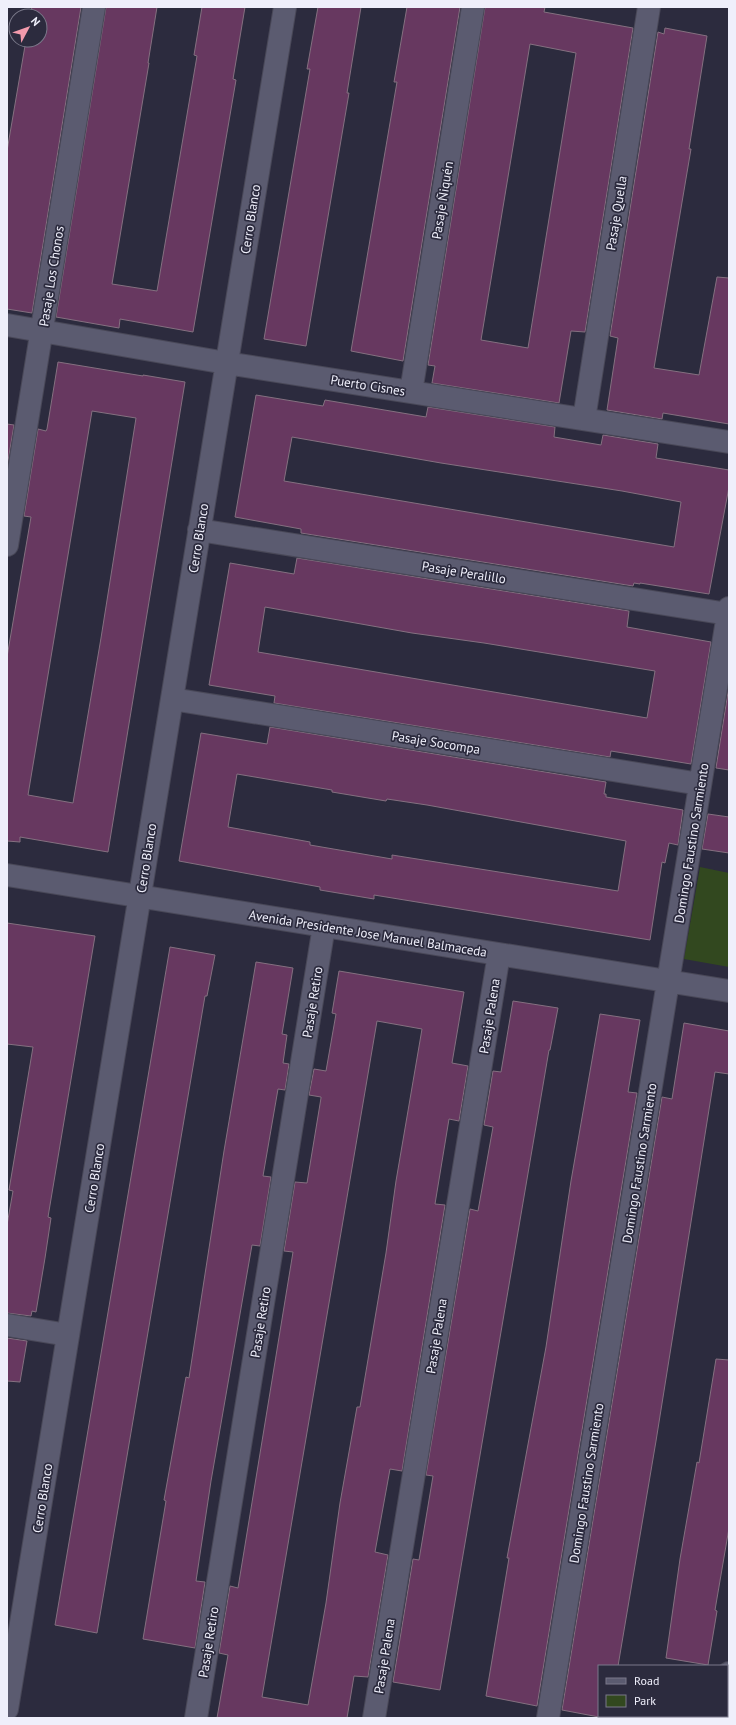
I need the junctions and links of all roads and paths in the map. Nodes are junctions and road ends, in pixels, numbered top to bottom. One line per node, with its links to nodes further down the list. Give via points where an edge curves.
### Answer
1 (94, 7): 6 (street, Pasaje Los Chonos)
2 (285, 7): 7 (street, Cerro Blanco)
3 (473, 7): 8 (street, Pasaje Ñiquén)
4 (649, 7): 9 (street, Pasaje Quella)
5 (7, 325): 6 (street, Puerto Cisnes)
6 (42, 331): 7 (street, Puerto Cisnes); 12 (street, Pasaje Los Chonos)
7 (226, 363): 8 (street, Puerto Cisnes); 11 (street, Cerro Blanco)
8 (411, 392): 9 (street, Puerto Cisnes)
9 (584, 420): 10 (street, Puerto Cisnes)
10 (729, 442)
11 (199, 530): 13 (street, Pasaje Peralillo); 14 (street, Cerro Blanco)
12 (7, 545)
13 (728, 611): 15 (street, Domingo Faustino Sarmiento)
14 (172, 699): 15 (street, Pasaje Socompa); 17 (street, Cerro Blanco)
15 (700, 784): 20 (street, Domingo Faustino Sarmiento)
16 (7, 874): 17 (street, Avenida Presidente Jose Manuel Balmaceda)
17 (140, 897): 18 (street, Avenida Presidente Jose Manuel Balmaceda); 23 (street, Cerro Blanco)
18 (324, 926): 19 (street, Avenida Presidente Jose Manuel Balmaceda); 25 (street, Pasaje Retiro)
19 (499, 954): 20 (street, Avenida Presidente Jose Manuel Balmaceda); 26 (street, Pasaje Palena)
20 (668, 981): 21 (street, Avenida Presidente Jose Manuel Balmaceda); 27 (street, Domingo Faustino Sarmiento)
21 (729, 991)
22 (7, 1325): 23 (street)
23 (68, 1335): 24 (street, Cerro Blanco)
24 (7, 1709)
25 (196, 1718)
26 (374, 1718)
27 (548, 1718)

